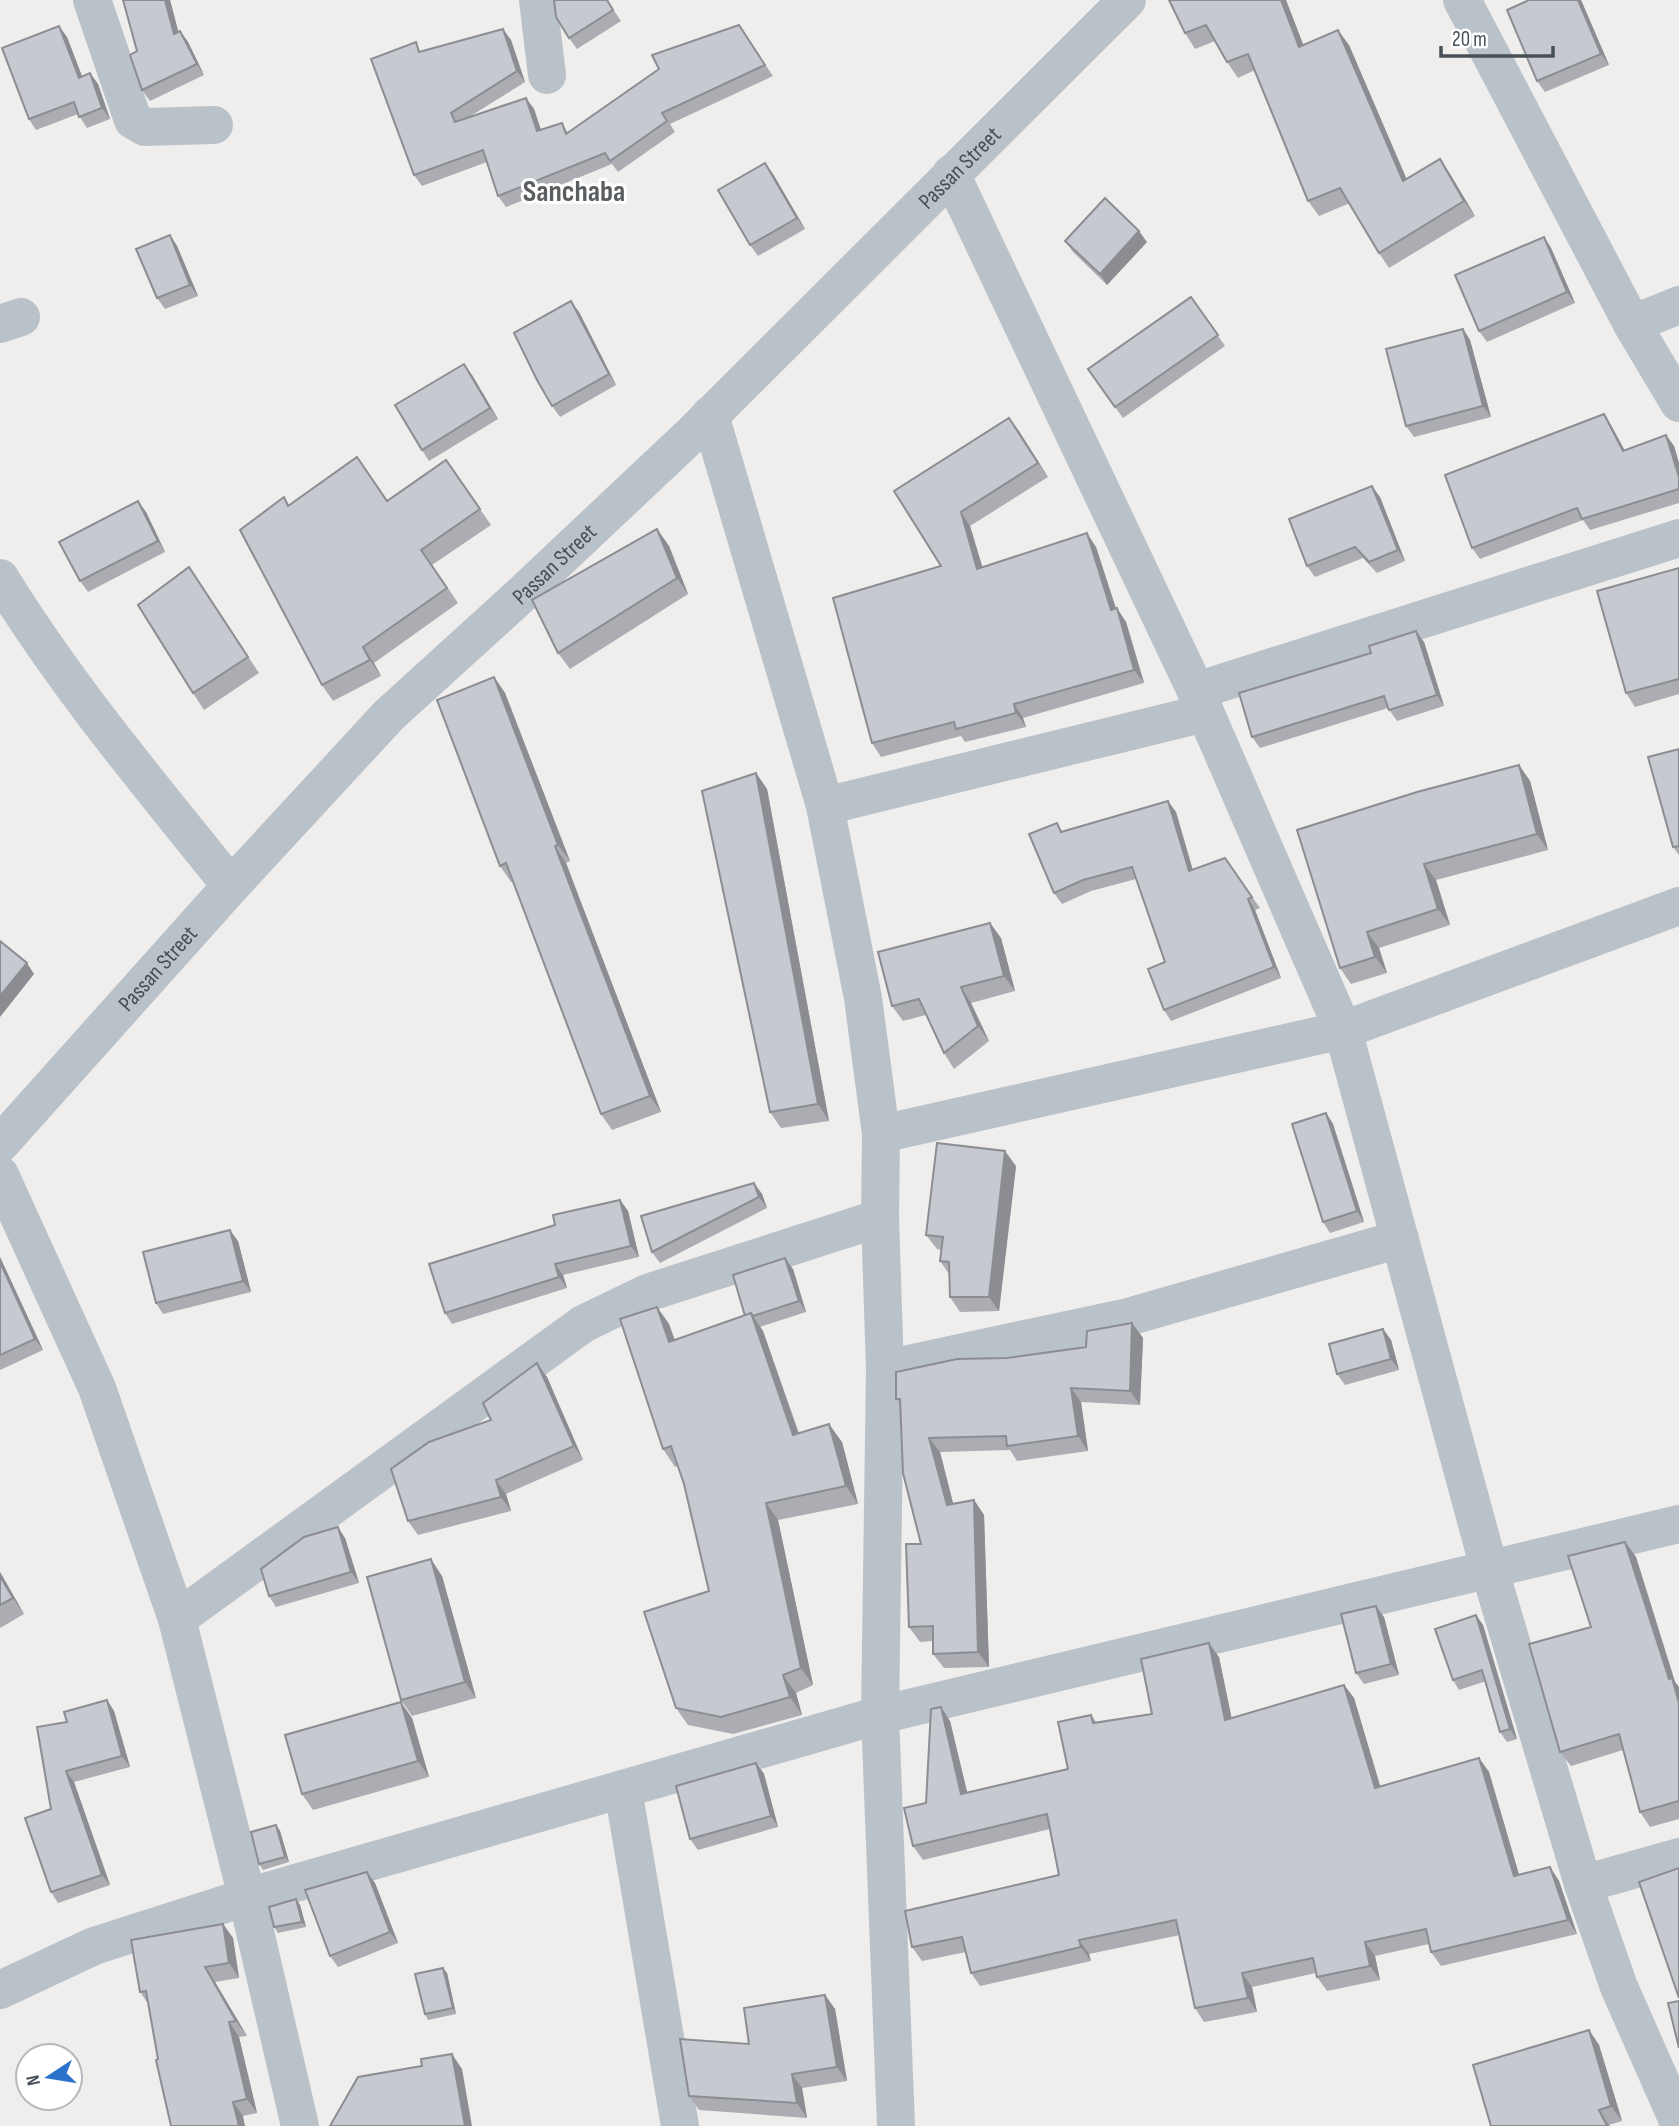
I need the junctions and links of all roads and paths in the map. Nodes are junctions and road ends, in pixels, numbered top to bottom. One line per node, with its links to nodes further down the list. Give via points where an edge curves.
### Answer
1 (92, 0): 6 (street, via 133,120 145,127)
2 (538, 0): 5 (street)
3 (1462, 0): 9 (street)
4 (1122, 1): 7 (street, Passan Street)
5 (547, 75)
6 (214, 125)
7 (951, 174): 11 (street, Passan Street); 14 (street)
8 (1679, 305): 9 (street)
9 (1632, 324): 10 (street)
10 (1679, 403)
11 (710, 415): 15 (street); 16 (street, Passan Street, via 389,715)
12 (1679, 538): 14 (street)
13 (0, 578): 16 (street, via 120,749)
14 (1200, 702): 15 (street); 18 (street)
15 (825, 806): 19 (street, via 863,998)
16 (231, 886): 20 (street, Passan Street)
17 (1679, 906): 18 (street)
18 (1343, 1030): 19 (street); 23 (street)
19 (881, 1134): 22 (street)
20 (0, 1144)
21 (0, 1175): 27 (street, via 97,1388)
22 (880, 1218): 24 (street); 27 (street, via 647,1293 583,1324)
23 (1400, 1239): 24 (street, via 1128,1317); 26 (street)
24 (885, 1369): 28 (street)
25 (1679, 1524): 26 (street)
26 (1489, 1568): 28 (street); 31 (street)
27 (177, 1619): 32 (street)
28 (880, 1715): 29 (street); 37 (street)
29 (623, 1790): 32 (street); 36 (street)
30 (1679, 1857): 31 (street)
31 (1583, 1884): 34 (street, via 1619,1987)
32 (247, 1897): 33 (street, via 94,1946); 35 (street)
33 (0, 1990)
34 (1679, 2123)
35 (300, 2126)
36 (680, 2126)
37 (896, 2126)

